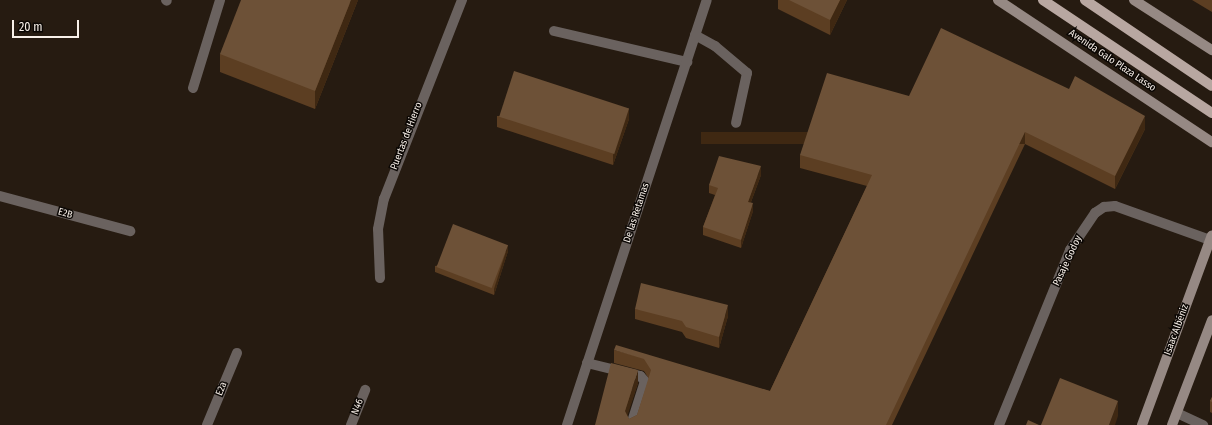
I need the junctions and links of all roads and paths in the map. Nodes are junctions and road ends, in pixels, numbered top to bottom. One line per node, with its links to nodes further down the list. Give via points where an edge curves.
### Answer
1 (220, 0): 13 (street)
2 (462, 0): 20 (street, Puertas de Hierro, via 384,199 378,229)
3 (707, 0): 9 (street, De las Retamas)
4 (998, 0): 16 (main road, Avenida Galo Plaza Lasso)
5 (1043, 0): 14 (main road, Avenida Galo Plaza Lasso)
6 (1085, 0): 12 (main road)
7 (1134, 0): 10 (main road)
8 (554, 30): 11 (street)
9 (695, 35): 11 (street, De las Retamas); 15 (street, via 715,46 747,73)
10 (1212, 50)
11 (686, 62): 23 (street, De las Retamas)
12 (1212, 86)
13 (193, 88)
14 (1212, 113)
15 (736, 123)
16 (1212, 142)
17 (0, 196): 18 (street, E2B)
18 (130, 232)
19 (1211, 238): 30 (street, Pasaje Godoy, via 1115,206 1104,207 1095,213 1070,250); 31 (main road, Isaac Albéniz)
20 (380, 278)
21 (1212, 320): 25 (main road)
22 (237, 353): 26 (street, E2a)
23 (587, 363): 28 (street, De las Retamas); 29 (street, via 640,376 645,381)
24 (365, 390): 27 (street, N46)
25 (1177, 413): 32 (main road); 33 (street)
26 (207, 425)
27 (351, 425)
28 (567, 425)
29 (631, 425)
30 (999, 425)
31 (1142, 425)
32 (1172, 425)
33 (1203, 425)

